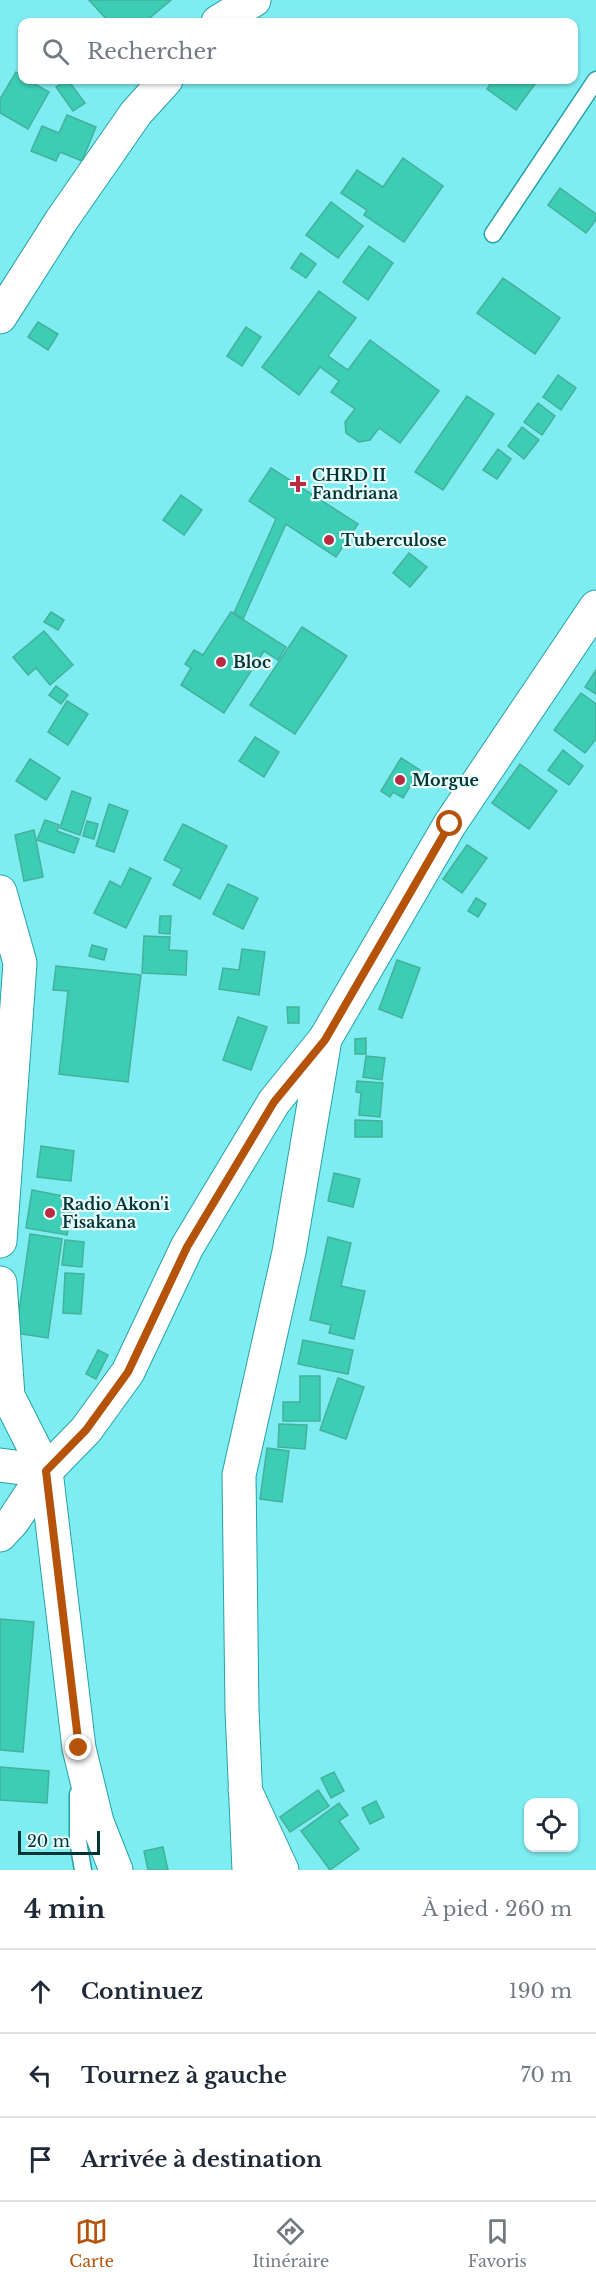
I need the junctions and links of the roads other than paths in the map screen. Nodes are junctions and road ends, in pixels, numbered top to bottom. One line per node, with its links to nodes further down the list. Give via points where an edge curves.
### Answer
1 (254, 0): 2 (street)
2 (225, 18)
3 (596, 80): 5 (lane)
4 (162, 84): 6 (street, via 136,113)
5 (493, 234)
6 (0, 316)
7 (596, 607): 9 (street, via 450,824)
8 (0, 892): 10 (street, via 20,963)
9 (325, 1040): 13 (street, via 274,1102 187,1247 128,1372 86,1430); 16 (street, via 289,1252 239,1475)
10 (0, 1241)
11 (0, 1283): 13 (street, via 8,1396)
12 (0, 1465): 13 (street)
13 (46, 1471): 14 (street); 15 (street)
14 (0, 1535)
15 (79, 1748): 17 (lane, via 78,1841); 18 (street, via 97,1822)
16 (245, 1789): 19 (street); 20 (street)
17 (83, 1870)
18 (116, 1870)
19 (249, 1870)
20 (282, 1870)

